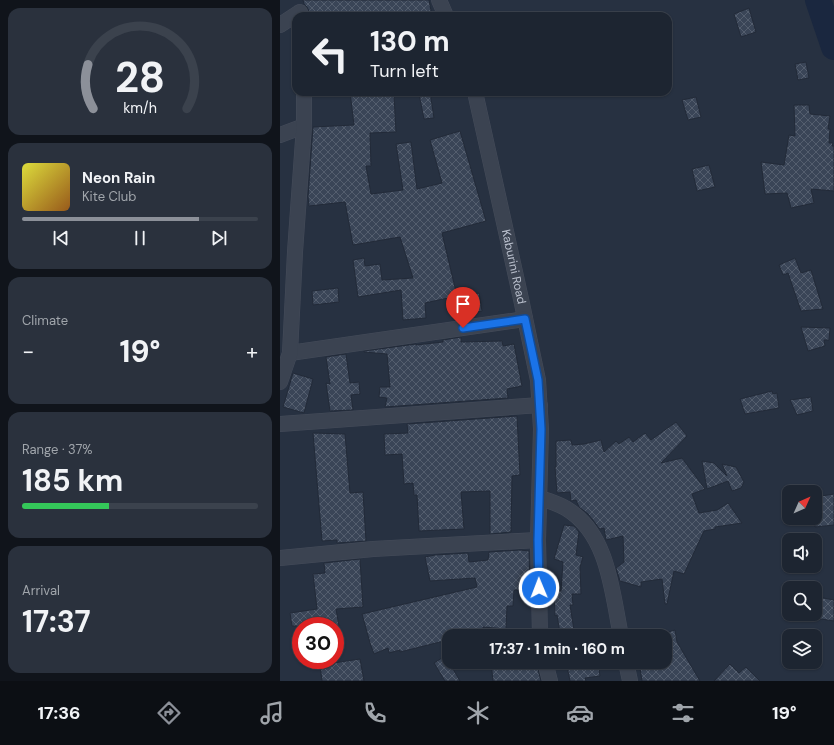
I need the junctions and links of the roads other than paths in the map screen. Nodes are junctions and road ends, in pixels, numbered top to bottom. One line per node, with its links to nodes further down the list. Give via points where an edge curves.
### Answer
1 (439, 0): 2 (street)
2 (444, 12)
3 (292, 15): 4 (street)
4 (280, 25)
5 (304, 96): 7 (street)
6 (476, 96): 9 (street, Kaburini Road)
7 (304, 126): 8 (street); 10 (street)
8 (280, 135)
9 (525, 319): 10 (street); 12 (street, Kaburini Road, via 538,380)
10 (290, 353): 11 (street)
11 (280, 382)
12 (540, 405): 13 (street); 14 (street, Kaburini Road)
13 (280, 424)
14 (539, 497): 15 (street, Kaburini Road); 18 (street, via 572,513 587,528 597,544 612,589)
15 (538, 540): 16 (street, via 373,549); 17 (street, Kaburini Road)
16 (280, 558)
17 (540, 629)
18 (619, 629)
19 (547, 669): 21 (street)
20 (627, 669): 22 (street)
21 (550, 681)
22 (630, 681)

